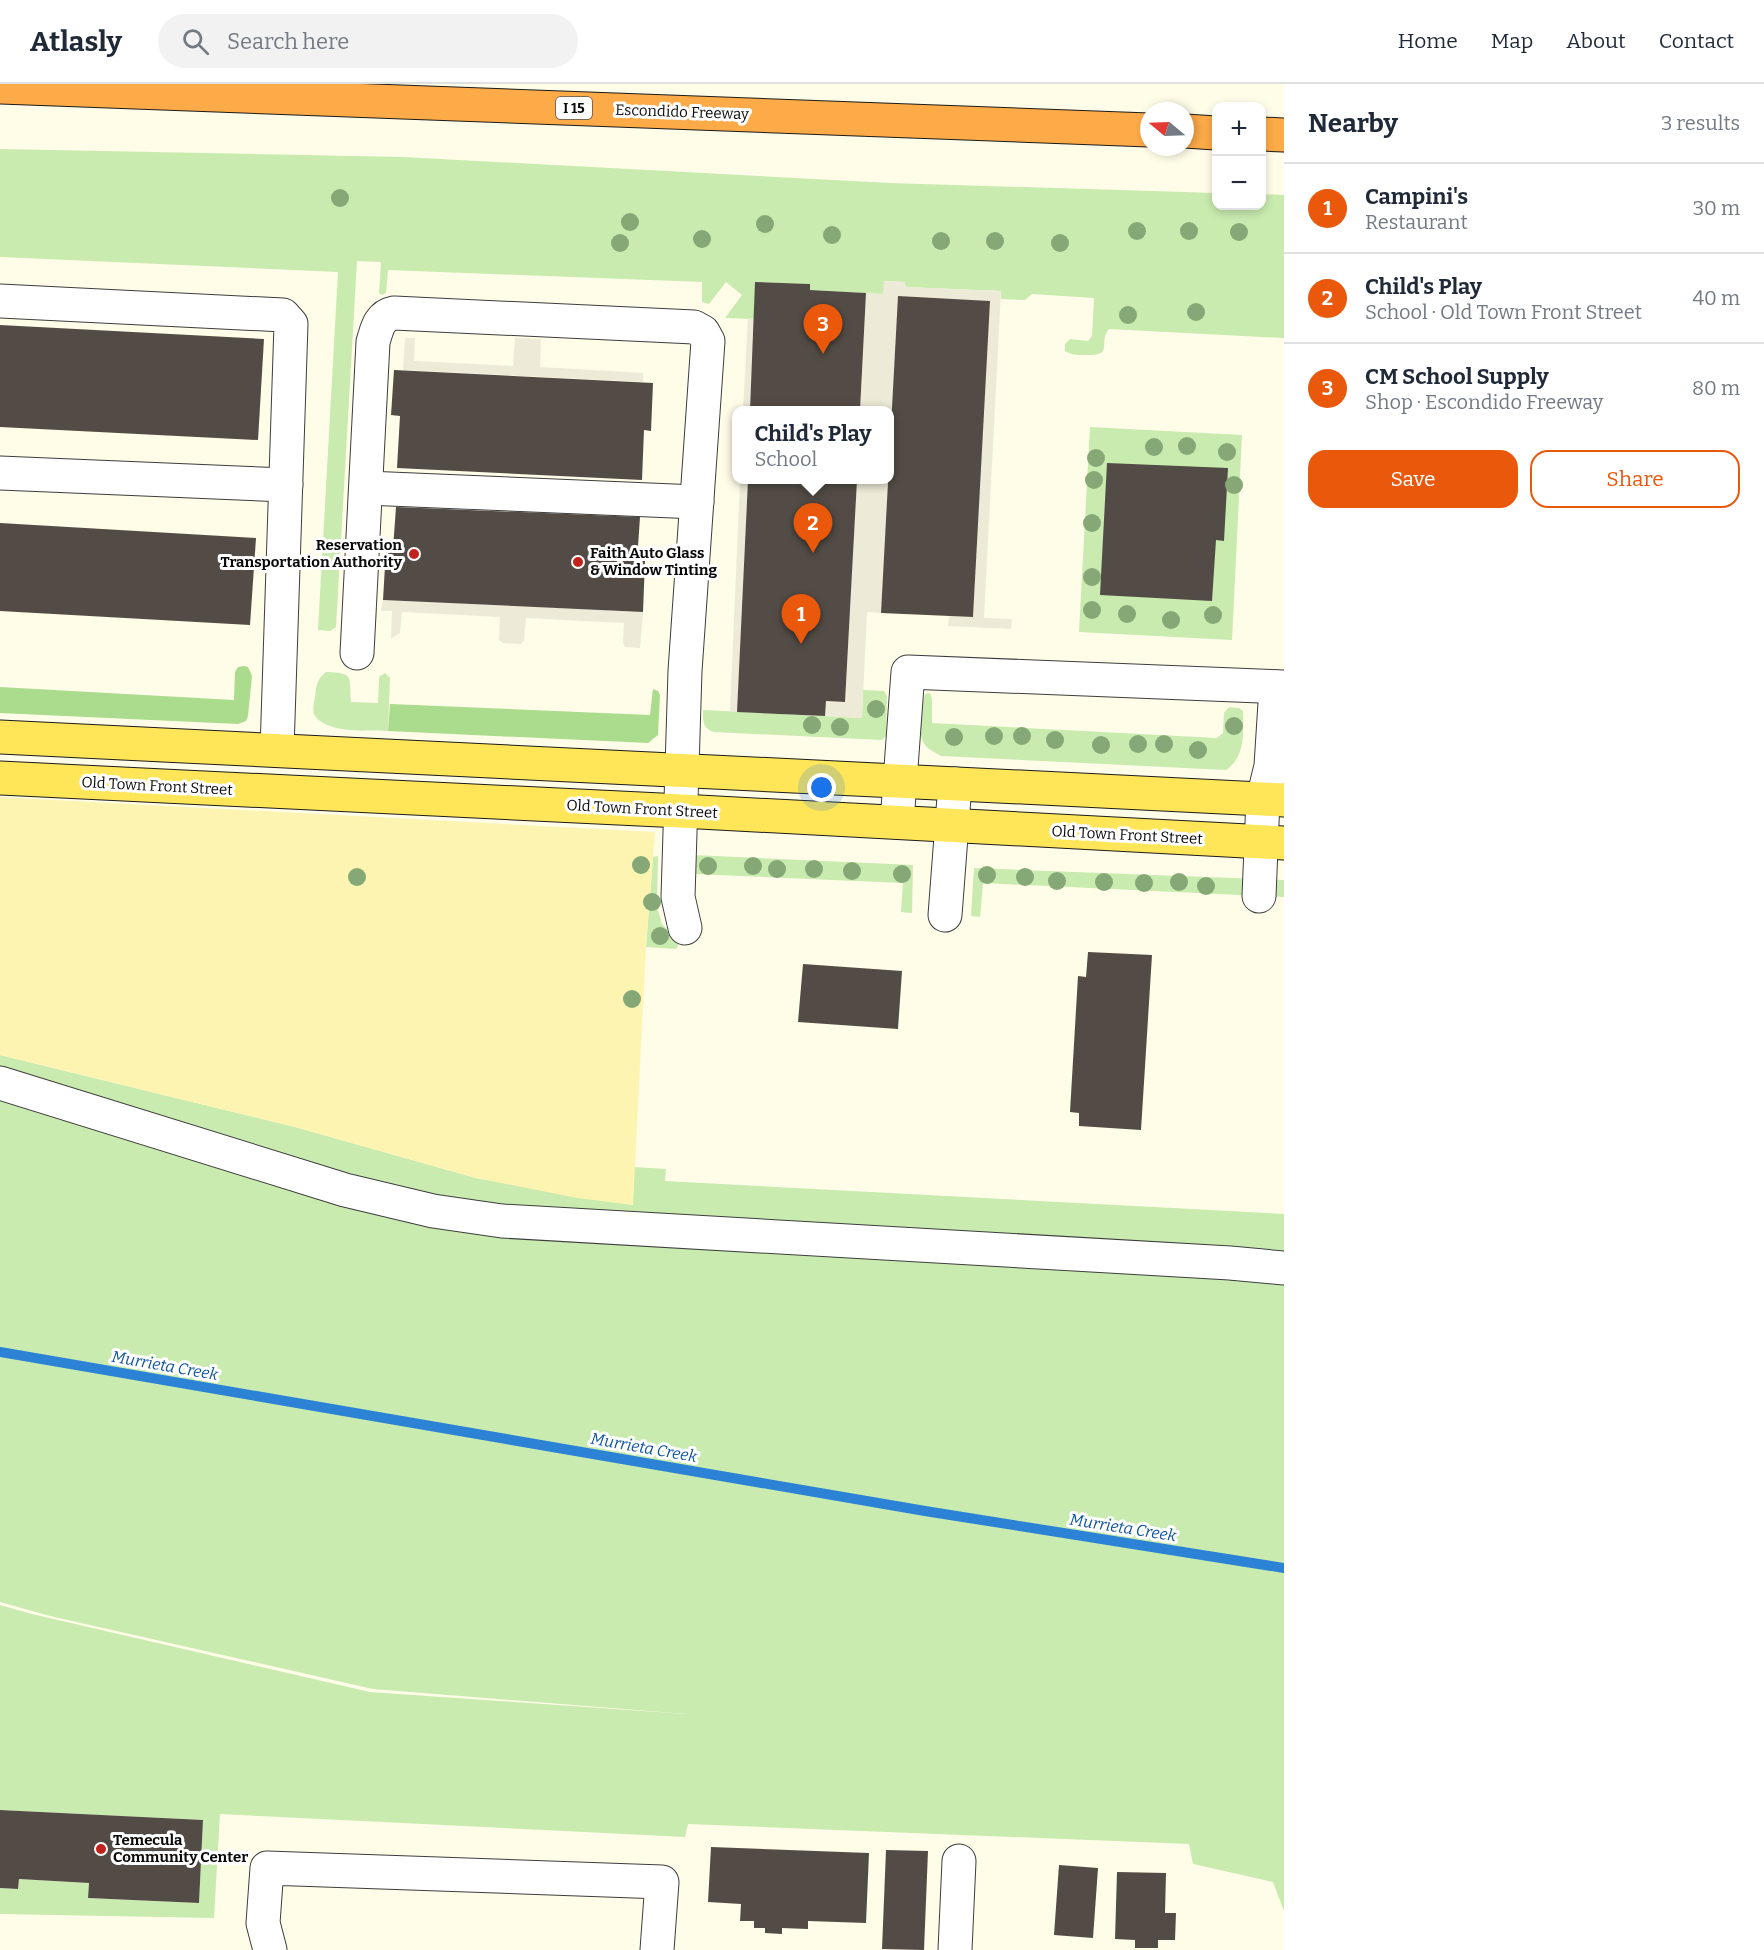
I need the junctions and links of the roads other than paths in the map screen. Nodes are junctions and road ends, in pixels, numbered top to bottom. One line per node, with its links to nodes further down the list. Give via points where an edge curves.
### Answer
1 (0, 87): 2 (highway, Escondido Freeway / I 15)
2 (1140, 130)
3 (1194, 132): 4 (highway)
4 (1212, 133)
5 (1266, 134): 6 (highway)
6 (1284, 135)
7 (0, 301): 9 (lane, via 283,315 291,324)
8 (0, 473): 9 (lane)
9 (286, 485): 15 (lane)
10 (366, 488): 11 (lane); 11 (lane, via 374,342 379,324 386,315 394,313 694,327 703,332 708,341); 12 (lane)
11 (697, 502): 16 (lane)
12 (357, 653)
13 (1280, 687): 18 (lane, via 908,672); 20 (lane, via 1271,766)
14 (0, 737): 15 (main road)
15 (277, 750): 16 (main road)
16 (682, 770): 18 (main road); 21 (lane)
17 (0, 778): 21 (main road, Old Town Front Street)
18 (901, 781): 19 (main road); 22 (lane)
19 (955, 784): 20 (main road); 23 (lane)
20 (1274, 800): 24 (lane)
21 (681, 811): 22 (main road, Old Town Front Street); 27 (lane, via 678,897)
22 (897, 822): 23 (main road, Old Town Front Street)
23 (952, 825): 24 (main road, Old Town Front Street); 26 (lane)
24 (1273, 843): 25 (lane)
25 (1259, 896)
26 (945, 915)
27 (685, 928)
28 (0, 1083): 29 (lane, via 345,1190 433,1211 502,1221)
29 (1284, 1268)
30 (959, 1861): 33 (lane)
31 (270, 1950): 32 (lane, via 263,1923 267,1869 662,1882)
32 (657, 1950)
33 (955, 1950)

